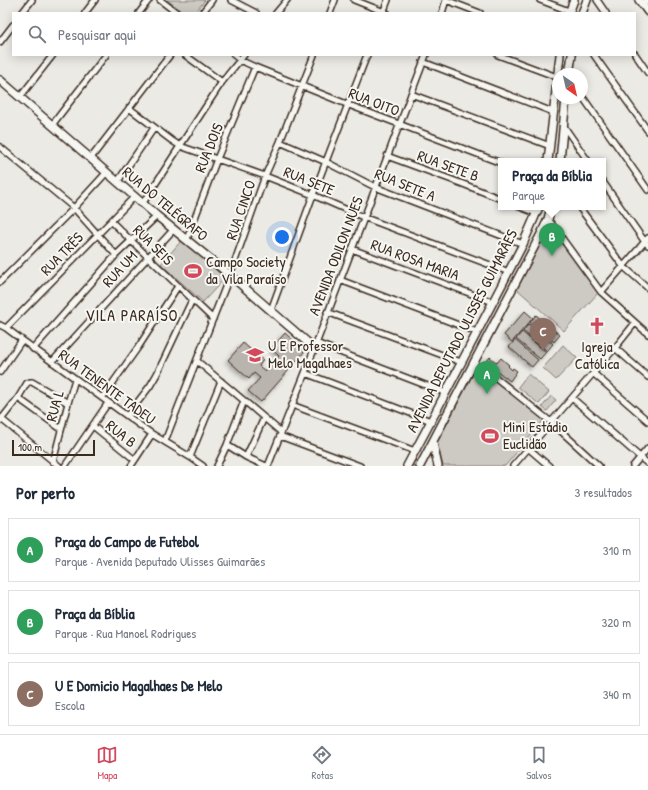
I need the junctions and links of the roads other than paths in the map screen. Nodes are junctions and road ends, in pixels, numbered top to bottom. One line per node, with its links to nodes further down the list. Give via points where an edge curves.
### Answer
1 (32, 0): 17 (street)
2 (95, 0): 18 (street)
3 (149, 0): 19 (street)
4 (160, 0): 20 (street)
5 (212, 0): 21 (street)
6 (231, 0): 22 (street)
7 (287, 0): 23 (street)
8 (335, 0): 24 (street)
9 (354, 0): 25 (street)
10 (388, 0): 25 (street)
11 (446, 0): 26 (street); 27 (street)
12 (540, 0): 28 (street)
13 (574, 0): 28 (street)
14 (587, 0): 29 (street)
15 (597, 0): 30 (street)
16 (640, 0): 31 (street)
17 (23, 12)
18 (86, 12)
19 (140, 12)
20 (177, 12)
21 (203, 12)
22 (254, 12)
23 (277, 12)
24 (330, 12)
25 (384, 12)
26 (442, 12)
27 (477, 12)
28 (569, 12)
29 (582, 12)
30 (605, 12)
31 (648, 12)
32 (12, 26): 33 (street)
33 (0, 42)
34 (636, 55): 53 (street)
35 (52, 56): 59 (street)
36 (105, 56): 67 (street)
37 (169, 56): 64 (street)
38 (186, 56): 56 (street)
39 (235, 56): 48 (street, RUA OITO)
40 (243, 56): 48 (street)
41 (314, 56): 57 (street, RUA CINCO)
42 (367, 56): 63 (street)
43 (426, 56): 49 (street, AVENIDA ODILON NUES)
44 (501, 56): 54 (street)
45 (560, 56): 51 (street)
46 (572, 56): 52 (street)
47 (595, 56): 70 (street)
48 (240, 60): 50 (street, RUA OITO); 56 (street)
49 (423, 62): 58 (street, AVENIDA ODILON NUES); 65 (street)
50 (255, 67): 57 (street, RUA OITO); 80 (street, RUA DOIS)
51 (558, 68)
52 (570, 68)
53 (648, 73)
54 (552, 75)
55 (0, 80): 59 (street, RUA DO TELÉGRAFO)
56 (222, 82): 72 (street)
57 (302, 85): 63 (street, RUA OITO); 71 (street, RUA CINCO)
58 (411, 94): 66 (street, AVENIDA ODILON NUES); 73 (street)
59 (20, 97): 67 (street, RUA DO TELÉGRAFO)
60 (555, 104): 65 (street)
61 (565, 104): 68 (street)
62 (588, 104): 88 (street)
63 (349, 105): 66 (street, RUA OITO); 81 (street)
64 (129, 108): 69 (street, RUA SETE); 76 (street)
65 (553, 112): 73 (street)
66 (399, 124): 75 (street, AVENIDA ODILON NUES); 82 (street, RUA OITO)
67 (52, 125): 76 (street, RUA DO TELÉGRAFO)
68 (563, 125): 78 (street); 79 (street)
69 (154, 128): 72 (street, RUA SETE); 85 (street)
70 (648, 131)
71 (280, 142): 81 (street, RUA SETE A); 84 (street, RUA CINCO)
72 (180, 146): 80 (street, RUA SETE); 92 (street)
73 (550, 146): 77 (street)
74 (0, 147): 93 (street)
75 (387, 156): 87 (street, AVENIDA ODILON NUES); 91 (street, RUA SETE B)
76 (91, 158): 83 (street, RUA DO TELÉGRAFO)
77 (548, 158)
78 (560, 158)
79 (586, 158)
80 (217, 160): 84 (street, RUA SETE); 103 (street, RUA DOIS)
81 (326, 162): 87 (street, RUA SETE A); 89 (street)
82 (498, 162)
83 (107, 172): 85 (street, RUA DO TELÉGRAFO); 93 (street)
84 (265, 176): 89 (street, RUA SETE); 112 (street, RUA CINCO)
85 (118, 181): 90 (street, RUA DO TELÉGRAFO)
86 (606, 186): 105 (street)
87 (375, 187): 98 (street, AVENIDA ODILON NUES); 106 (street, RUA SETE A)
88 (648, 190)
89 (313, 195): 98 (street, RUA SETE); 120 (street)
90 (134, 196): 92 (street, RUA DO TELÉGRAFO); 100 (street, RUA TRÊS)
91 (498, 198)
92 (144, 203): 97 (street, RUA DO TELÉGRAFO)
93 (74, 208): 102 (street); 114 (street)
94 (537, 210): 106 (street, AVENIDA DEPUTADO ULISSES GUIMARÃES)
95 (550, 210): 99 (street, AVENIDA DEPUTADO ULISSES GUIMARÃES)
96 (581, 210): 110 (street)
97 (158, 216): 101 (street, RUA DO TELÉGRAFO); 104 (street)
98 (363, 217): 107 (street, AVENIDA ODILON NUES); 111 (street, RUA SETE)
99 (548, 219): 117 (street); 133 (street, AVENIDA DEPUTADO ULISSES GUIMARÃES)
100 (111, 221): 102 (street, RUA TRÊS); 104 (street, RUA SEIS)
101 (174, 229): 103 (street, RUA DO TELÉGRAFO); 109 (street, RUA UM)
102 (98, 234): 108 (street); 125 (street, RUA TRÊS)
103 (187, 239): 112 (street, RUA DO TELÉGRAFO)
104 (131, 240): 108 (street); 109 (street, RUA SEIS)
105 (647, 241): 110 (street)
106 (523, 244): 111 (street, AVENIDA DEPUTADO ULISSES GUIMARÃES)
107 (352, 249): 113 (street, AVENIDA ODILON NUES); 119 (street, RUA ROSA MARIA)
108 (116, 255): 132 (street)
109 (148, 258): 115 (street, RUA SEIS); 135 (street, RUA UM)
110 (623, 266): 116 (street); 117 (street)
111 (509, 272): 119 (street, AVENIDA DEPUTADO ULISSES GUIMARÃES)
112 (230, 275): 120 (street, RUA DO TELÉGRAFO); 122 (street, RUA CINCO)
113 (340, 280): 121 (street, AVENIDA ODILON NUES); 126 (street)
114 (0, 282)
115 (178, 286): 118 (street, RUA SEIS); 146 (street)
116 (648, 288)
117 (601, 292): 123 (street)
118 (192, 300): 122 (street, RUA SEIS); 152 (street, via 157,374)
119 (493, 302): 126 (street, AVENIDA DEPUTADO ULISSES GUIMARÃES)
120 (271, 310): 129 (street, RUA DO TELÉGRAFO)
121 (328, 312): 129 (street, AVENIDA ODILON NUES); 136 (street)
122 (213, 319): 134 (street, RUA CINCO)
123 (635, 323): 127 (street); 131 (street)
124 (0, 325): 125 (street, RUA TENENTE TADEU)
125 (6, 328): 128 (street, RUA TENENTE TADEU)
126 (477, 332): 130 (street, AVENIDA DEPUTADO ULISSES GUIMARÃES)
127 (648, 334)
128 (22, 340): 132 (street, RUA TENENTE TADEU); 138 (street)
129 (315, 345): 139 (street, AVENIDA ODILON NUES); 144 (street)
130 (469, 348): 133 (street); 136 (street, AVENIDA DEPUTADO ULISSES GUIMARÃES)
131 (615, 348): 140 (street); 141 (street)
132 (34, 349): 135 (street, RUA TENENTE TADEU)
133 (479, 352): 163 (street, AVENIDA DEPUTADO ULISSES GUIMARÃES)
134 (197, 361): 143 (street); 162 (street, RUA CINCO)
135 (52, 362): 142 (street, RUA TENENTE TADEU)
136 (461, 362): 144 (street, AVENIDA DEPUTADO ULISSES GUIMARÃES)
137 (486, 370): 157 (street)
138 (0, 372)
139 (305, 373): 151 (street, AVENIDA ODILON NUES); 155 (street)
140 (593, 373): 147 (street); 156 (street)
141 (648, 377)
142 (75, 379): 146 (street, RUA TENENTE TADEU); 150 (street, RUA L)
143 (221, 381): 148 (street); 168 (street)
144 (446, 392): 155 (street, AVENIDA DEPUTADO ULISSES GUIMARÃES)
145 (18, 398): 150 (street, via 27,383 32,382); 154 (street); 159 (street)
146 (102, 398): 149 (street, RUA TENENTE TADEU)
147 (572, 398): 157 (street); 170 (street)
148 (244, 401): 153 (street); 164 (street)
149 (108, 403): 152 (street, RUA TENENTE TADEU); 158 (street)
150 (68, 404): 159 (street, RUA L)
151 (292, 405): 161 (street, AVENIDA ODILON NUES); 167 (street)
152 (127, 416): 160 (street, RUA TENENTE TADEU)
153 (264, 418): 161 (street); 169 (street)
154 (1, 420): 172 (street)
155 (431, 421): 167 (street, AVENIDA DEPUTADO ULISSES GUIMARÃES)
156 (648, 421)
157 (551, 422): 165 (street); 186 (street)
158 (93, 426): 171 (street, RUA B); 175 (street)
159 (62, 429): 172 (street, RUA L)
160 (152, 434): 162 (street, RUA TENENTE TADEU); 171 (street)
161 (281, 434): 179 (street, AVENIDA ODILON NUES); 180 (street)
162 (164, 441): 168 (street, RUA TENENTE TADEU)
163 (433, 443): 182 (street, AVENIDA DEPUTADO ULISSES GUIMARÃES); 183 (street)
164 (227, 445): 169 (street); 178 (street)
165 (528, 448): 184 (street); 185 (street)
166 (648, 448): 170 (street)
167 (415, 451): 181 (street, AVENIDA DEPUTADO ULISSES GUIMARÃES)
168 (190, 457): 177 (street, RUA TENENTE TADEU)
169 (246, 457): 179 (street)
170 (640, 457): 173 (street); 187 (street)
171 (135, 460): 176 (street)
172 (53, 462): 174 (street)
173 (648, 464)
174 (59, 466)
175 (65, 466)
176 (131, 466)
177 (202, 466)
178 (217, 466)
179 (267, 466)
180 (360, 466)
181 (407, 466)
182 (420, 466)
183 (438, 466)
184 (513, 466)
185 (549, 466)
186 (599, 466)
187 (633, 466)

